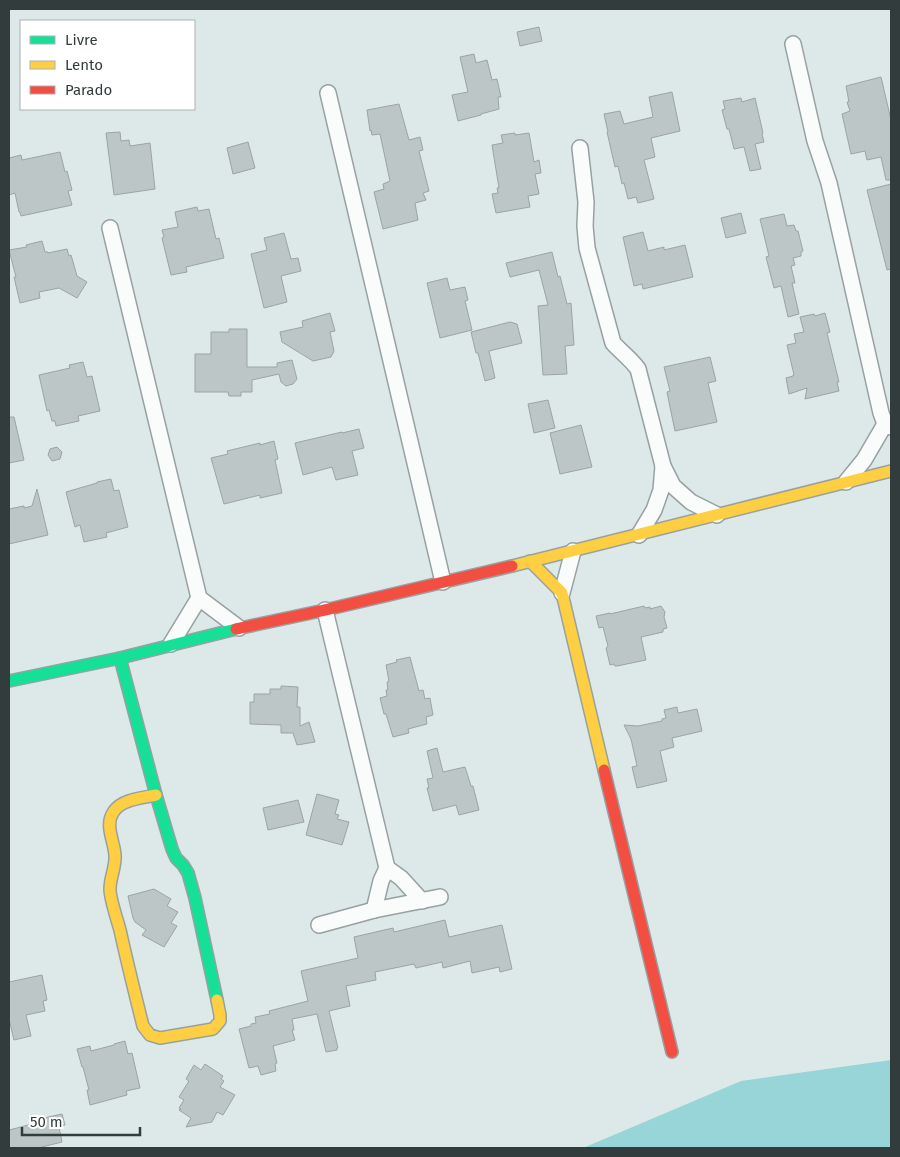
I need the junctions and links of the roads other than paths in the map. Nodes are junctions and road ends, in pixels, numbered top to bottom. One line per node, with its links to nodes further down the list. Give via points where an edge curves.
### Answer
1 (792, 44): 5 (street, via 815,142 829,183 881,413)
2 (328, 92): 13 (street)
3 (580, 148): 6 (street, via 587,248 613,343 638,368)
4 (110, 228): 15 (street)
5 (888, 426): 8 (street)
6 (663, 466): 9 (street, via 673,486 691,502); 10 (street, via 661,490)
7 (891, 471): 8 (street)
8 (846, 482): 9 (street)
9 (717, 515): 10 (street)
10 (639, 535): 11 (street)
11 (574, 551): 12 (street); 14 (street)
12 (530, 561): 13 (street); 14 (street)
13 (443, 582): 16 (street)
14 (562, 593): 27 (street)
15 (199, 598): 17 (street); 18 (street)
16 (325, 610): 17 (street); 22 (street)
17 (240, 628): 18 (street)
18 (171, 644): 19 (street)
19 (120, 658): 20 (street); 21 (street)
20 (9, 681)
21 (156, 795): 21 (street, via 172,849 188,873 220,1015 220,1021 213,1028 160,1038 147,1033 143,1026 110,890 115,854 110,835 111,814 122,803)
22 (387, 868): 24 (street); 25 (street)
23 (440, 897): 24 (street)
24 (422, 901): 25 (street)
25 (374, 910): 26 (street)
26 (319, 925)
27 (672, 1052)

